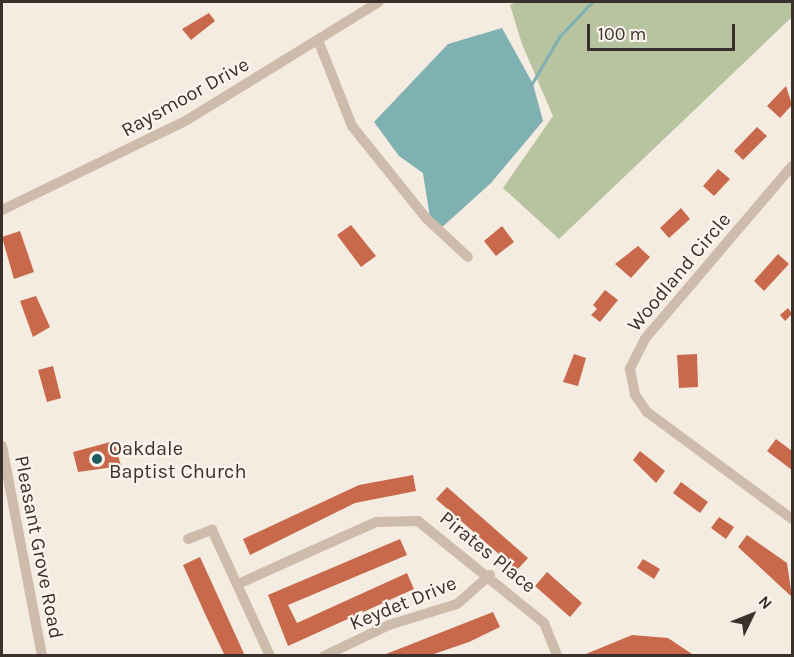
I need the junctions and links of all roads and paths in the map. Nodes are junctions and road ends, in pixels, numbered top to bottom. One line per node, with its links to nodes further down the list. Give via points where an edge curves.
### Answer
1 (379, 2): 2 (street, Raysmoor Drive)
2 (318, 40): 4 (street, Raysmoor Drive, via 187,120); 5 (street, via 352,126 426,218)
3 (792, 166): 7 (street, Woodland Circle, via 645,339 630,369 632,389 647,411)
4 (2, 210)
5 (468, 258)
6 (2, 446): 11 (street, Pleasant Grove Road)
7 (792, 519)
8 (188, 539): 10 (street, via 212,530)
9 (490, 575): 10 (street, Pirates Place, via 428,524 401,519 376,522); 13 (street, Keydet Drive, via 457,603 389,625); 14 (street, Pirates Place, via 544,623)
10 (238, 584): 12 (street)
11 (42, 656)
12 (270, 656)
13 (324, 656)
14 (557, 656)

